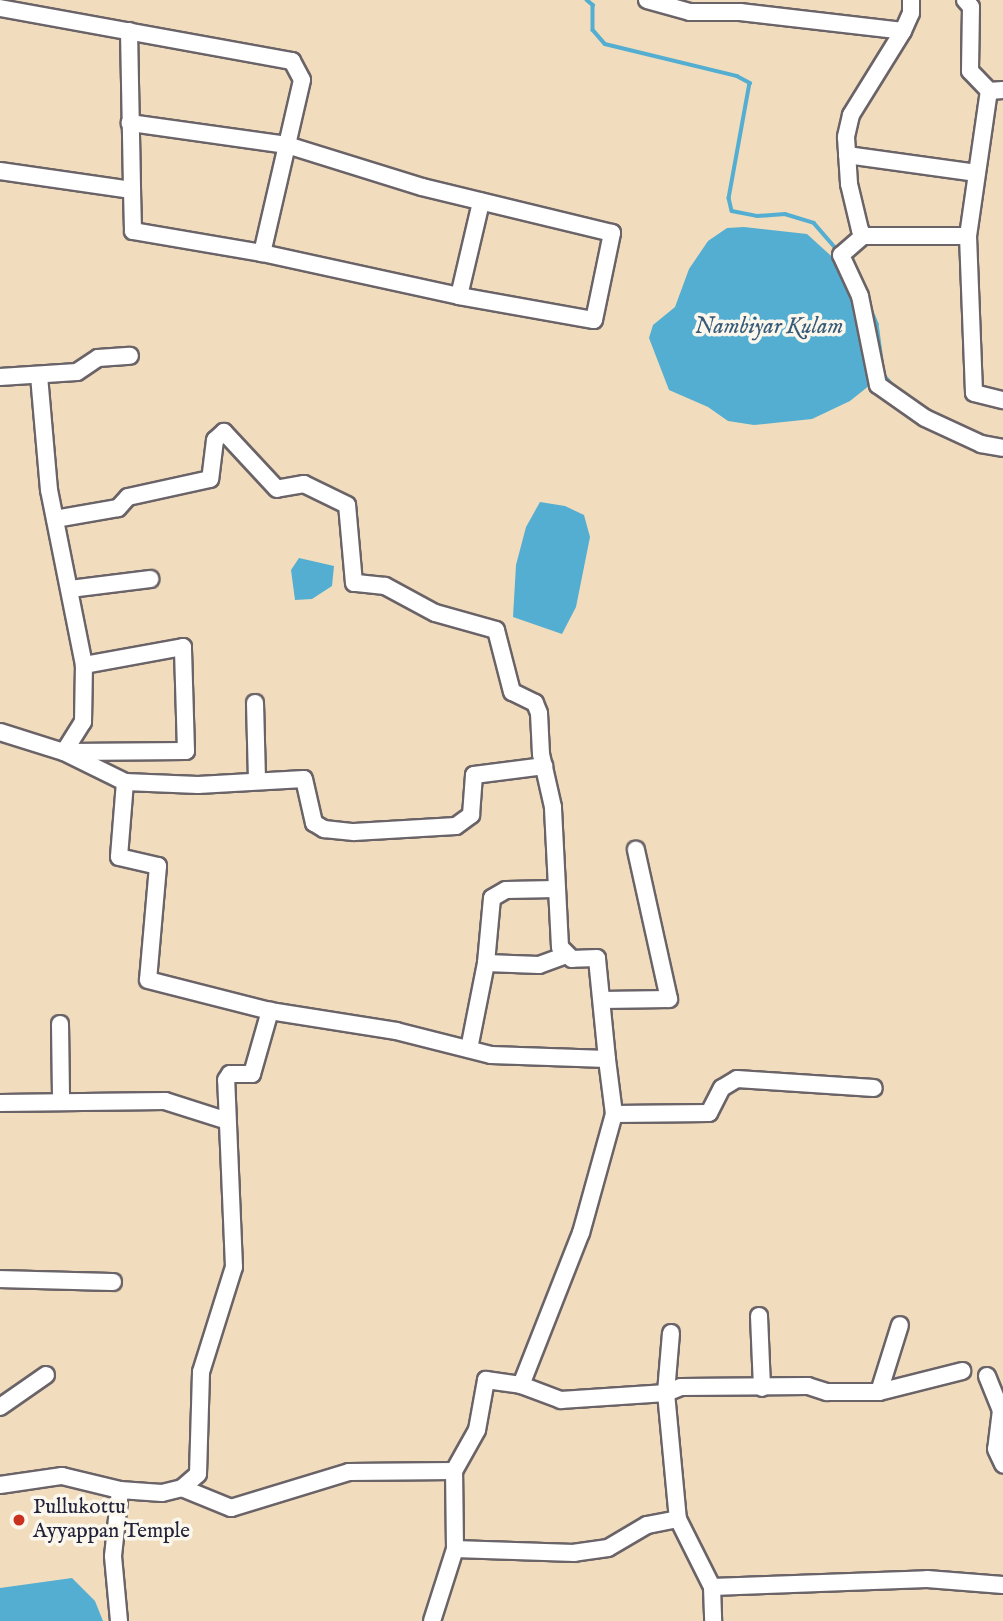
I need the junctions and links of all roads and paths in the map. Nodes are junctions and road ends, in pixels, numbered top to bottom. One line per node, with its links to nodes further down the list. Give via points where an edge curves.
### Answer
1 (647, 0): 5 (street, via 690,12 740,12)
2 (911, 0): 5 (street, via 911,13)
3 (965, 0): 7 (street, via 971,7 970,71)
4 (0, 8): 6 (street)
5 (902, 31): 10 (street, via 851,115)
6 (129, 32): 8 (street); 9 (street, via 292,61 302,80)
7 (996, 90): 12 (street)
8 (130, 123): 9 (street); 13 (street)
9 (287, 145): 14 (street); 17 (street)
10 (847, 155): 12 (street); 15 (street, via 849,184)
11 (0, 171): 13 (street)
12 (976, 173): 16 (street)
13 (132, 190): 17 (street, via 132,231)
14 (481, 202): 18 (street); 18 (street, via 612,233 594,320)
15 (863, 236): 16 (street); 23 (street, via 841,255 860,296 878,384 925,418 981,444)
16 (968, 236): 22 (street, via 974,393)
17 (262, 253): 18 (street)
18 (459, 296)
19 (130, 356): 20 (street, via 98,358 77,372)
20 (39, 376): 21 (street); 24 (street)
21 (0, 377)
22 (1003, 400)
23 (1003, 448)
24 (55, 519): 26 (street); 31 (street, via 118,508 128,498 210,479 215,440 224,432 277,489 304,484 348,505 355,583 385,586 435,613 496,630 512,692 535,703 539,713)
25 (150, 579): 26 (street)
26 (70, 589): 27 (street)
27 (84, 665): 30 (street, via 83,722); 30 (street, via 183,647 186,751)
28 (255, 703): 32 (street)
29 (0, 732): 30 (street)
30 (64, 752): 33 (street)
31 (544, 766): 32 (street, via 474,775 471,815 456,826 354,832 324,829 314,823 304,779); 35 (street, via 553,807)
32 (257, 780): 33 (street, via 198,785)
33 (125, 782): 39 (street, via 119,856 158,866 148,980)
34 (636, 850): 38 (street, via 669,999)
35 (556, 889): 36 (street); 37 (street, via 506,890 492,898)
36 (564, 956): 37 (street, via 539,965); 38 (street, via 597,958)
37 (486, 962): 41 (street)
38 (602, 1000): 42 (street)
39 (270, 1011): 41 (street, via 396,1031); 47 (street, via 252,1074 230,1074 226,1080)
40 (60, 1024): 44 (street)
41 (469, 1049): 42 (street)
42 (600, 1059): 46 (street)
43 (874, 1088): 46 (street, via 737,1079 722,1088 709,1113)
44 (61, 1099): 45 (street); 47 (street, via 165,1101)
45 (0, 1103)
46 (614, 1114): 56 (street, via 581,1233)
47 (225, 1120): 64 (street, via 234,1267 201,1372 198,1474)
48 (0, 1279): 49 (street)
49 (113, 1282)
50 (759, 1316): 57 (street)
51 (900, 1325): 58 (street)
52 (671, 1333): 59 (street)
53 (962, 1371): 58 (street)
54 (46, 1375): 60 (street)
55 (987, 1376): 61 (street, via 1001,1410 996,1449)
56 (522, 1385): 59 (street, via 561,1400); 62 (street, via 486,1380 477,1430)
57 (762, 1388): 58 (street, via 808,1386 827,1392); 59 (street, via 681,1387)
58 (879, 1392)
59 (666, 1393): 66 (street)
60 (0, 1407)
61 (1003, 1464)
62 (454, 1471): 64 (street, via 349,1472 231,1508); 67 (street)
63 (0, 1485): 65 (street, via 62,1476)
64 (182, 1488): 65 (street, via 162,1493)
65 (120, 1490): 70 (street, via 113,1556)
66 (678, 1519): 67 (street, via 647,1525 597,1550); 69 (street)
67 (455, 1549): 71 (street)
68 (1003, 1585): 69 (street, via 927,1579)
69 (712, 1587): 72 (street)
70 (119, 1621)
71 (432, 1621)
72 (713, 1621)

